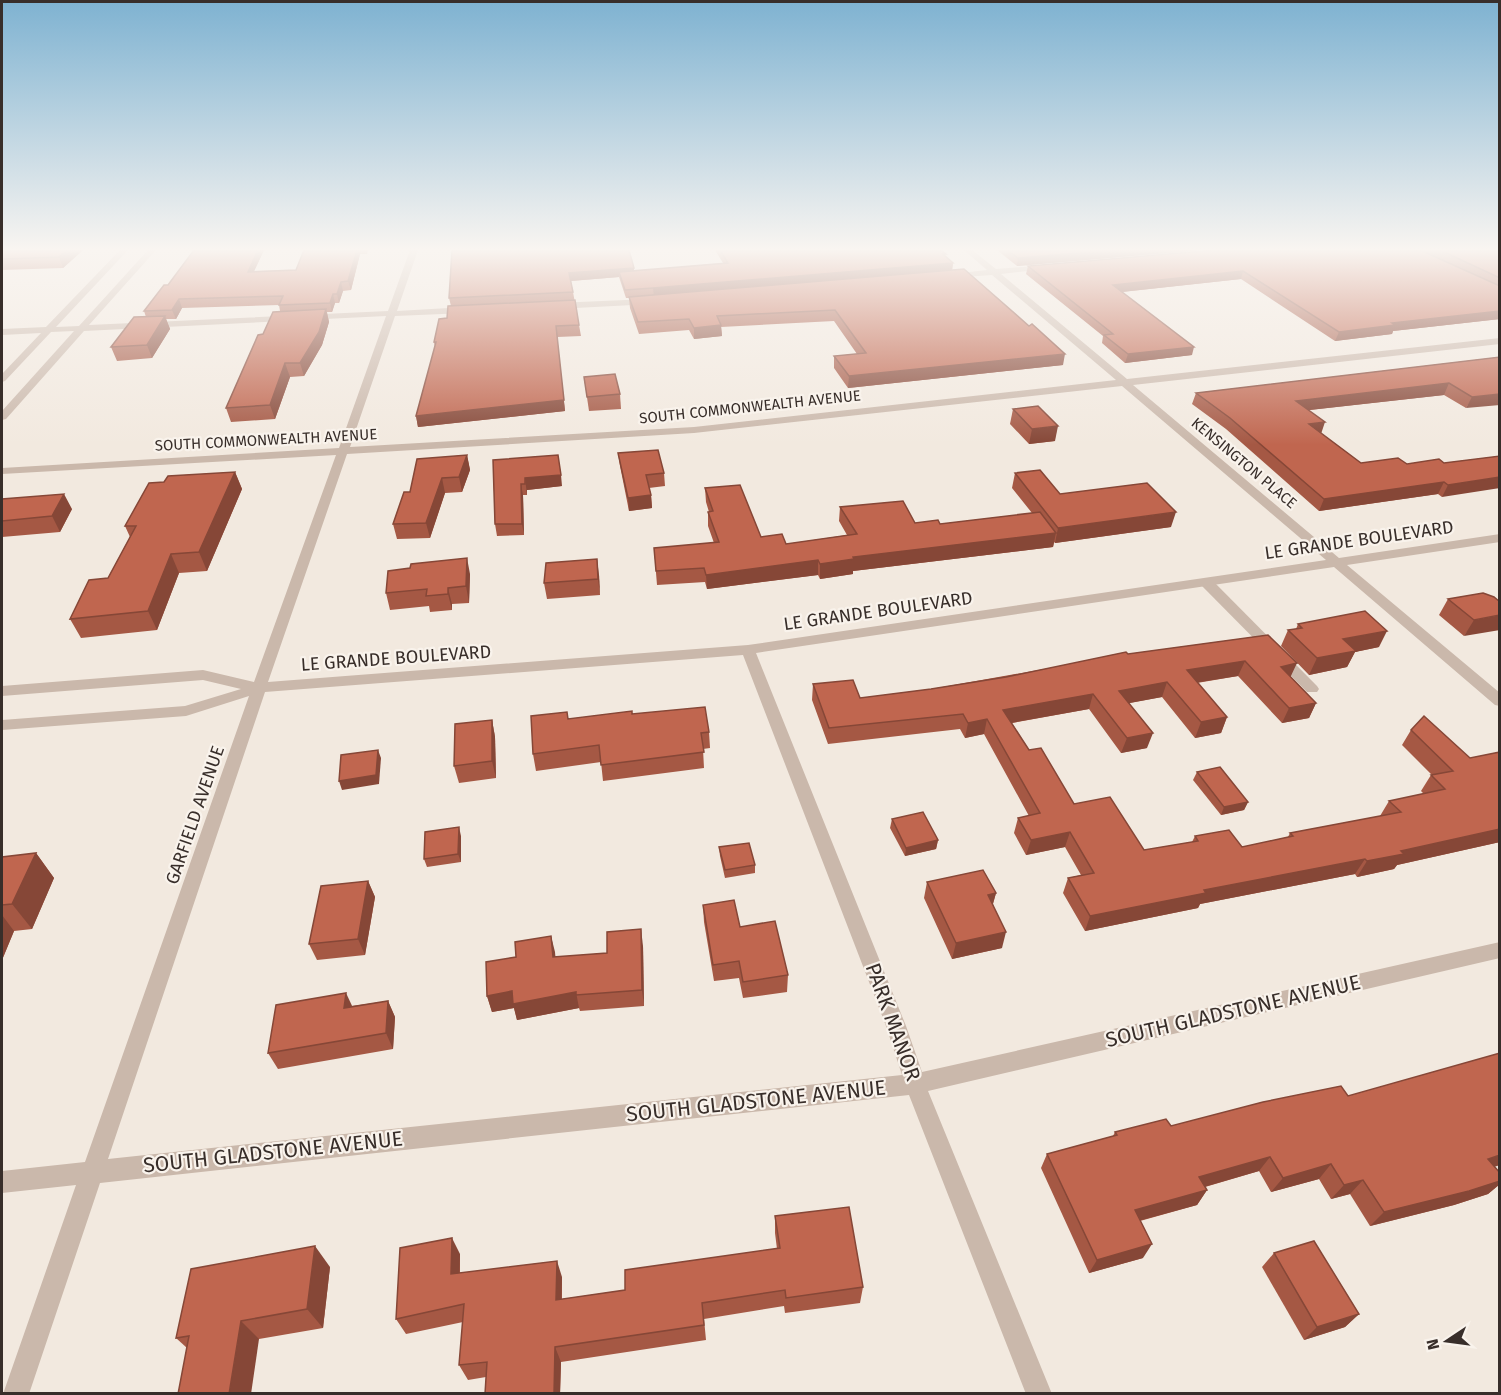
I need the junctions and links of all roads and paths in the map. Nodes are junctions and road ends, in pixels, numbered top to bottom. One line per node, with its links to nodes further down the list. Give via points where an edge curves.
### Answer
1 (61, 315): 7 (street)
2 (93, 315): 6 (street)
3 (369, 315): 6 (street)
4 (392, 315): 13 (street, GARFIELD AVENUE)
5 (1045, 315): 11 (street, KENSINGTON PLACE)
6 (81, 329): 7 (street); 12 (street)
7 (47, 330): 8 (street); 10 (street)
8 (2, 332)
9 (1500, 341): 11 (street, SOUTH COMMONWEALTH AVENUE)
10 (2, 379)
11 (1124, 382): 13 (street, SOUTH COMMONWEALTH AVENUE, via 694,430); 16 (street, KENSINGTON PLACE)
12 (2, 417)
13 (345, 450): 14 (street, SOUTH COMMONWEALTH AVENUE); 19 (street, GARFIELD AVENUE)
14 (2, 471)
15 (1500, 538): 16 (street, LE GRANDE BOULEVARD)
16 (1338, 562): 17 (street, LE GRANDE BOULEVARD); 22 (street, KENSINGTON PLACE)
17 (1206, 582): 18 (street, LE GRANDE BOULEVARD); 20 (street)
18 (748, 650): 19 (street, LE GRANDE BOULEVARD); 25 (street, PARK MANOR, via 896,1026)
19 (259, 688): 21 (street, LE GRANDE BOULEVARD, via 203,675); 23 (street, LE GRANDE BOULEVARD, via 186,711); 26 (street, GARFIELD AVENUE)
20 (1312, 689)
21 (2, 691)
22 (1500, 701)
23 (2, 726)
24 (1500, 950): 25 (street, SOUTH GLADSTONE AVENUE)
25 (915, 1084): 26 (street, SOUTH GLADSTONE AVENUE); 29 (street, PARK MANOR)
26 (94, 1172): 27 (street, SOUTH GLADSTONE AVENUE); 28 (street, GARFIELD AVENUE)
27 (2, 1182)
28 (16, 1394)
29 (1039, 1394)

